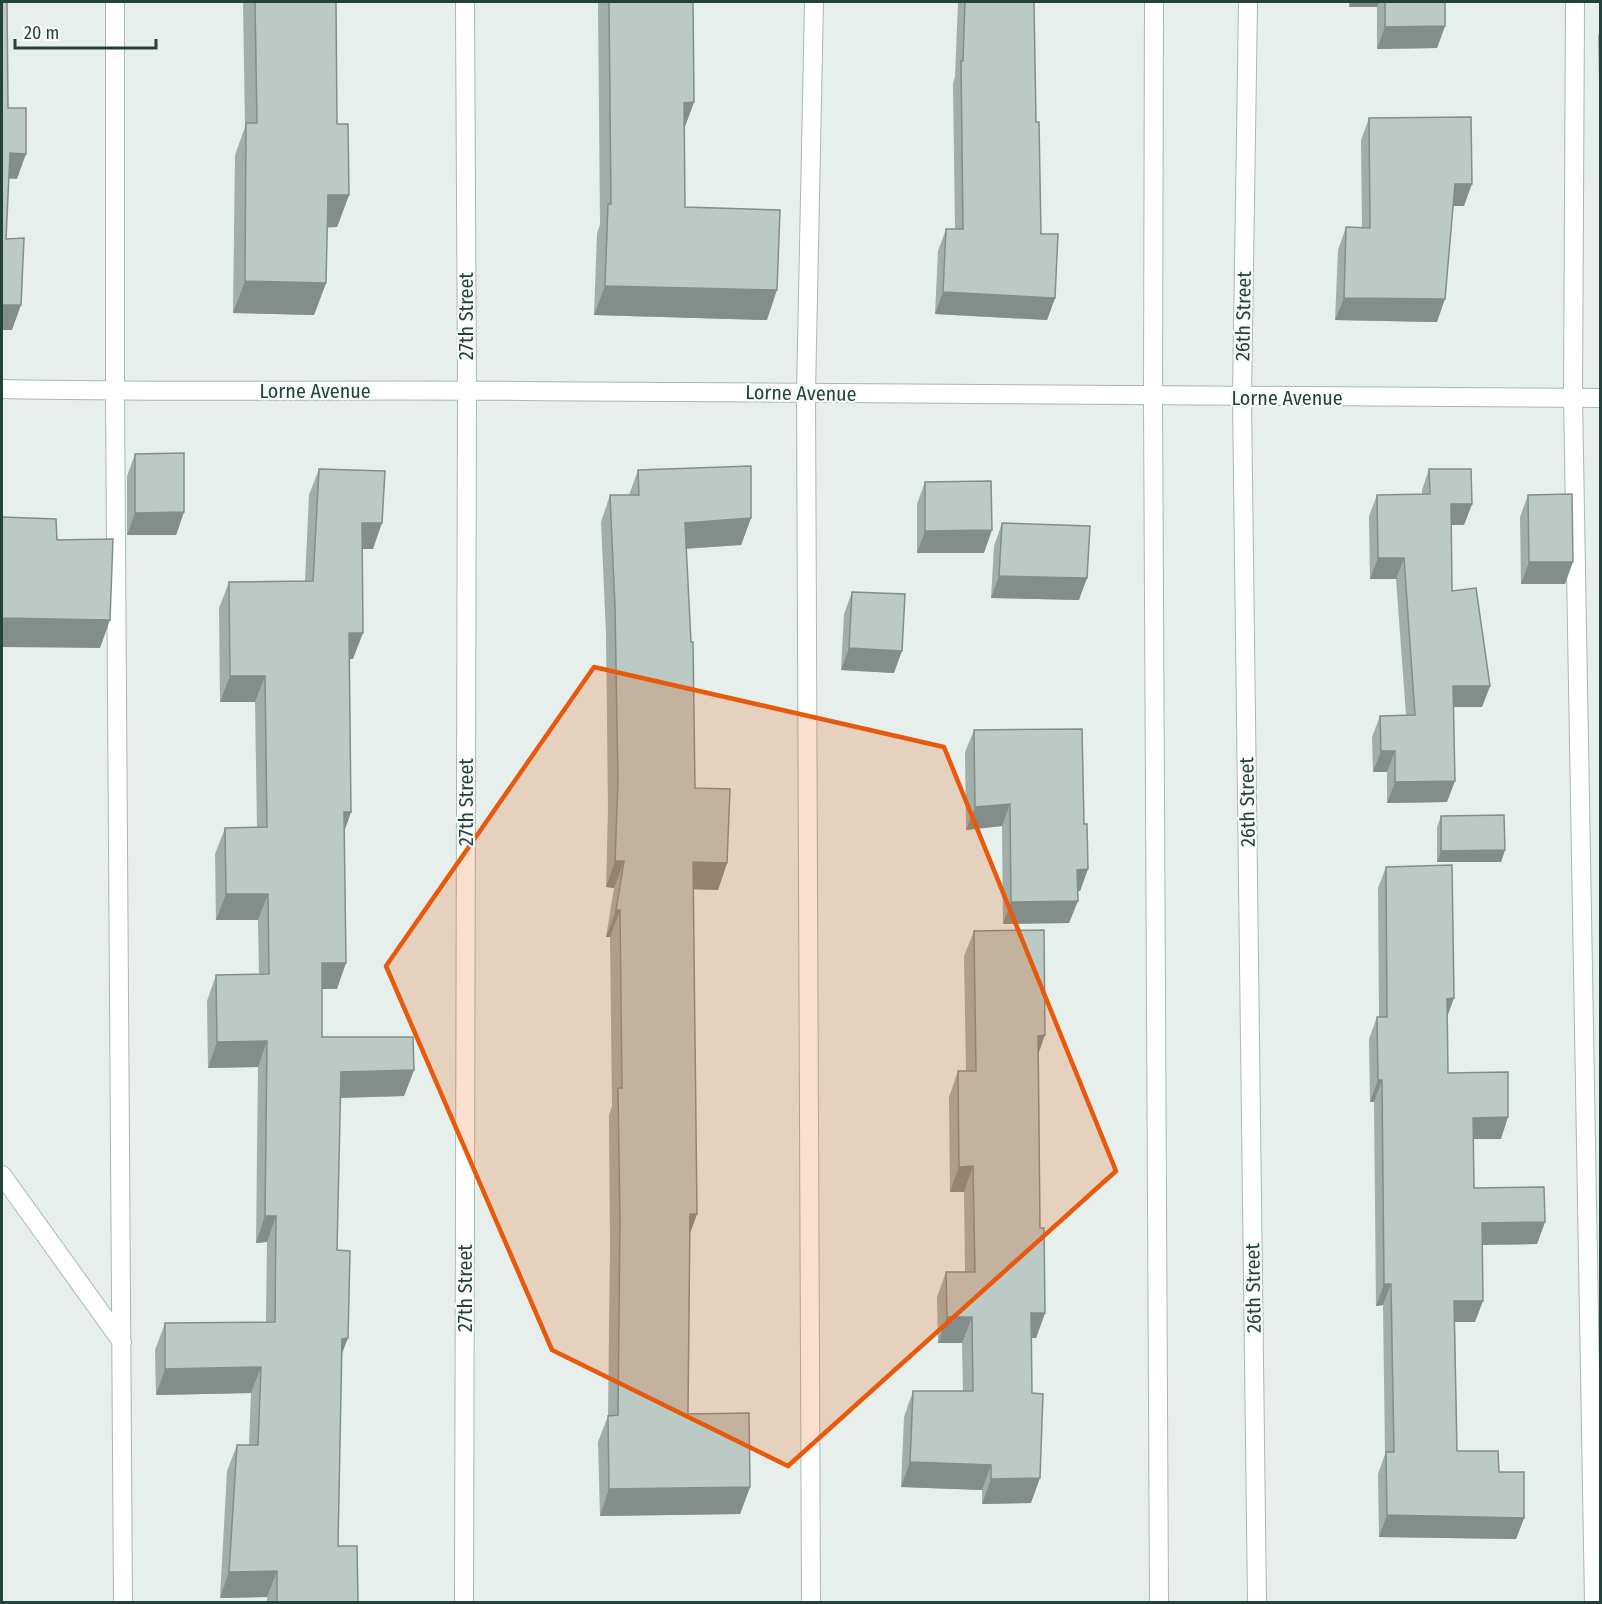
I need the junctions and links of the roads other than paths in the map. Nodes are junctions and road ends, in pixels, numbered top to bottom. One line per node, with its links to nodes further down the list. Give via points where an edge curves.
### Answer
1 (115, 2): 9 (street)
2 (465, 2): 8 (street, 27th Street)
3 (814, 2): 10 (street)
4 (1154, 2): 11 (street)
5 (1248, 2): 12 (street, 26th Street)
6 (1575, 2): 13 (street)
7 (2, 389): 9 (street, Lorne Avenue)
8 (467, 390): 9 (street, Lorne Avenue); 10 (street, Lorne Avenue); 18 (street, 27th Street)
9 (116, 392): 16 (street)
10 (806, 393): 11 (street, Lorne Avenue); 19 (street)
11 (1153, 397): 12 (street, Lorne Avenue); 20 (street)
12 (1242, 398): 13 (street, Lorne Avenue); 21 (street, 26th Street)
13 (1573, 398): 14 (street, Lorne Avenue); 22 (street)
14 (1600, 398)
15 (2, 1176): 16 (street)
16 (122, 1342): 17 (street)
17 (123, 1602)
18 (464, 1602)
19 (811, 1602)
20 (1159, 1602)
21 (1257, 1602)
22 (1594, 1602)

